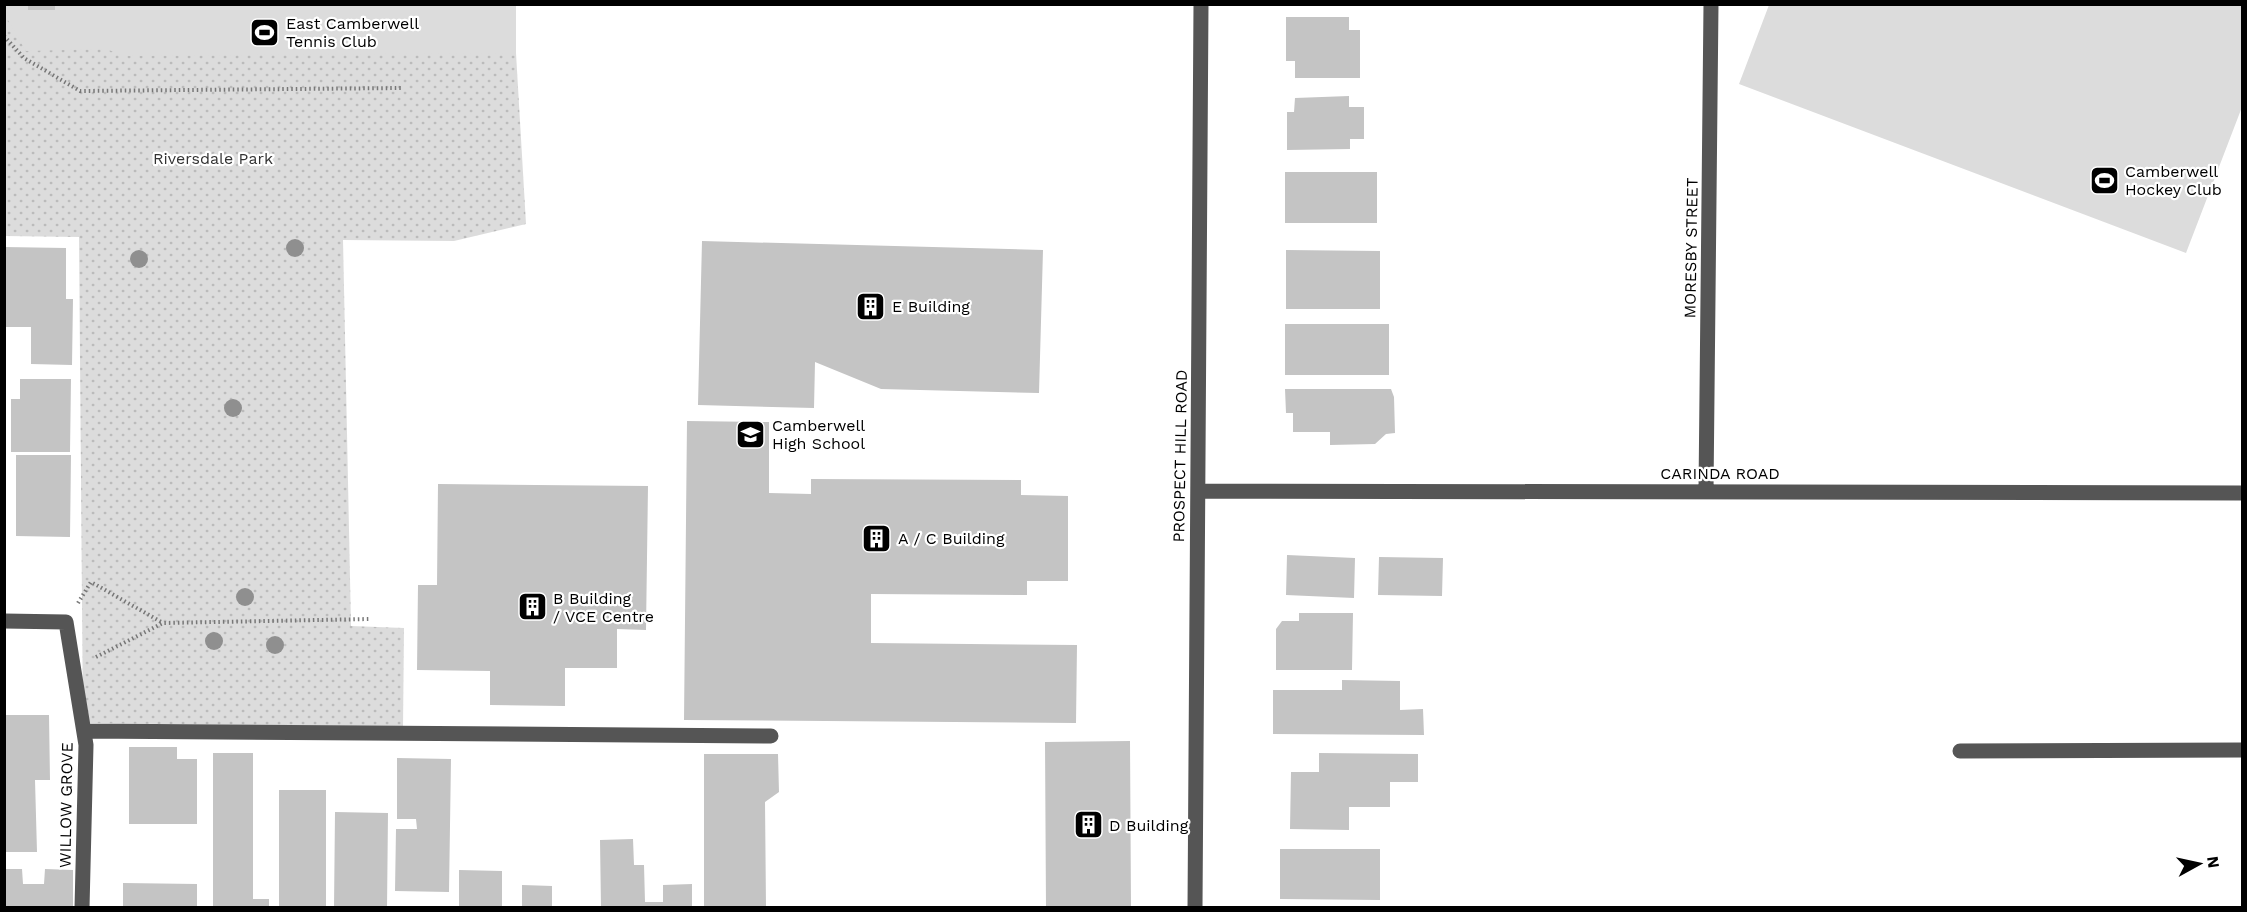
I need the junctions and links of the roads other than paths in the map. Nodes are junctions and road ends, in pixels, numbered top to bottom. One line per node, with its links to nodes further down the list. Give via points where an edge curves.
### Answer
1 (1201, 4): 3 (street, PROSPECT HILL ROAD)
2 (1712, 4): 4 (street, MORESBY STREET)
3 (1198, 491): 4 (street, CARINDA ROAD); 12 (street, PROSPECT HILL ROAD)
4 (1706, 491): 5 (street, CARINDA ROAD)
5 (2242, 493)
6 (4, 621): 7 (street, WILLOW GROVE, via 66,622)
7 (84, 731): 8 (street); 11 (street, WILLOW GROVE)
8 (771, 736)
9 (2242, 750): 10 (street)
10 (1960, 751)
11 (82, 908)
12 (1195, 908)

